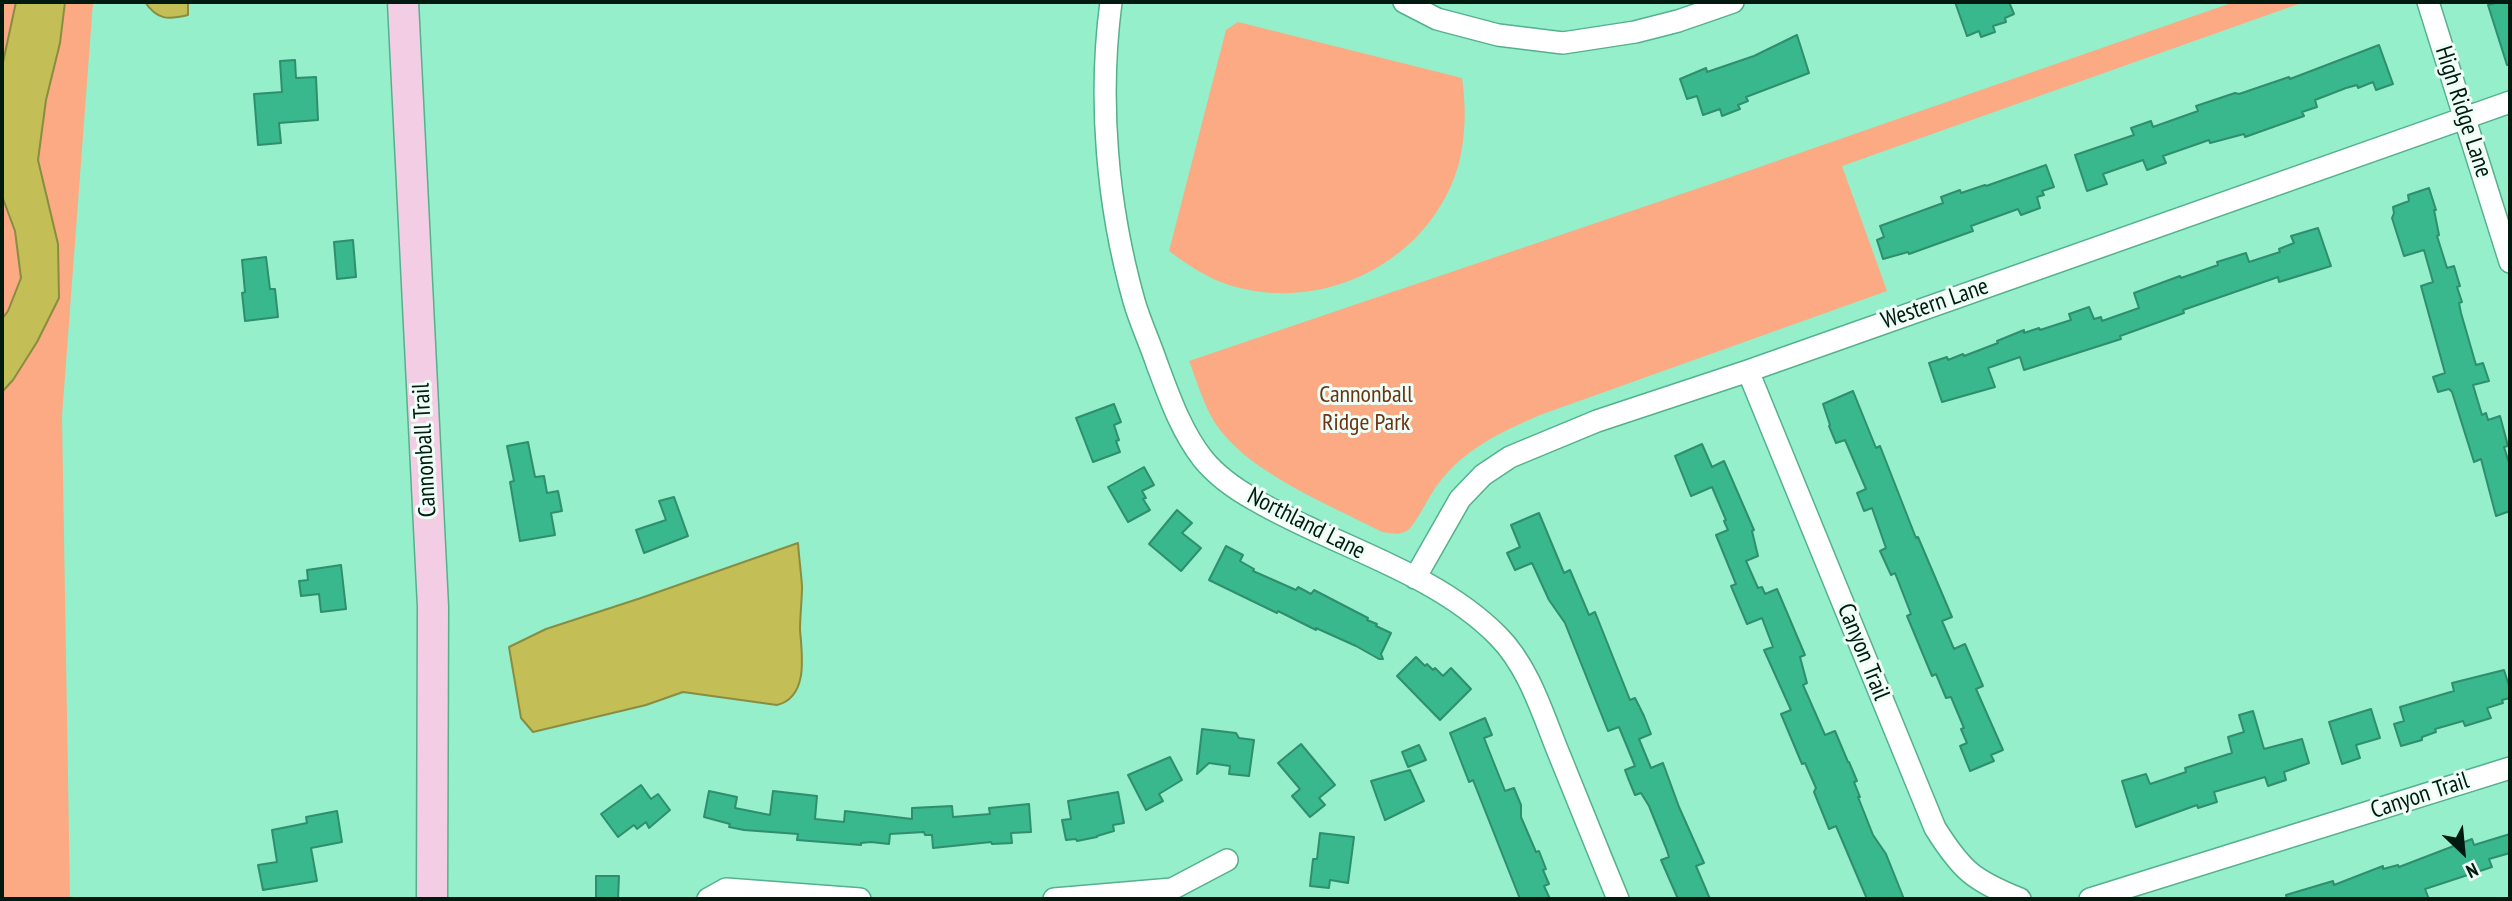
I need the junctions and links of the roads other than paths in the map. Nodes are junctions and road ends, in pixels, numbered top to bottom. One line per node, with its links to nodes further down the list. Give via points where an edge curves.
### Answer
1 (403, 2): 13 (main road, Cannonball Trail, via 433,607)
2 (1111, 2): 10 (street, Northland Lane, via 1106,112 1114,213 1135,302 1178,417 1204,460 1255,500)
3 (1404, 2): 4 (street, via 1437,19 1498,35 1563,43 1635,32)
4 (1733, 2)
5 (2428, 2): 7 (street, High Ridge Lane)
6 (2510, 102): 7 (street, Western Lane)
7 (2466, 118): 8 (street, High Ridge Lane); 9 (street, Western Lane)
8 (2510, 262)
9 (1748, 371): 10 (street, Western Lane, via 1597,421 1510,457 1483,475 1460,499); 18 (street, Canyon Trail, via 1935,828 1953,858 1981,882)
10 (1415, 578): 17 (street, Northland Lane, via 1475,615 1521,666)
11 (2510, 768): 19 (street, Canyon Trail)
12 (1227, 860): 16 (street, via 1172,889)
13 (432, 899)
14 (708, 899): 15 (street, via 726,889)
15 (860, 899)
16 (1054, 899)
17 (1618, 899)
18 (2020, 899)
19 (2090, 899)

